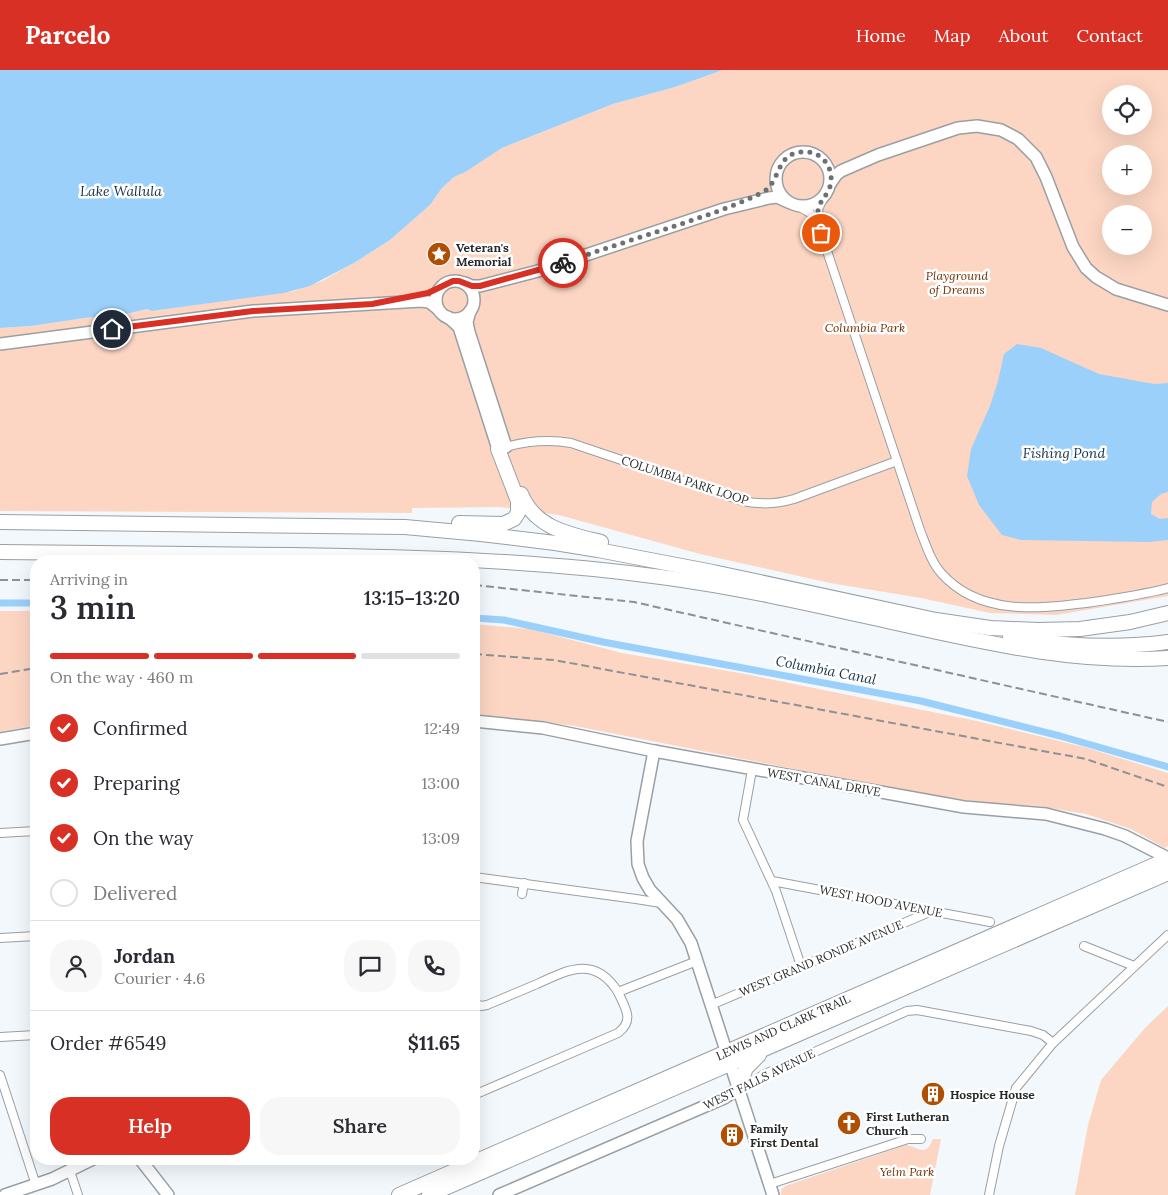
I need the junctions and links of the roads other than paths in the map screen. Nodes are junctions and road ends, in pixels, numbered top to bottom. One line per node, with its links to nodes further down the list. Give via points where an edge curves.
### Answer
1 (878, 155): 2 (street, via 840,164 830,163); 4 (street, via 839,172); 13 (street, via 967,127 993,128 1010,134 1036,157 1073,247 1086,268 1096,278 1116,288)
2 (821, 157): 3 (street, via 808,152 793,153 782,162); 4 (street, via 830,170)
3 (776, 174): 6 (street, via 777,188); 7 (street, via 766,190)
4 (830, 184): 5 (street)
5 (824, 196): 6 (street, via 812,205); 8 (street, via 818,210)
6 (792, 203): 7 (street, via 777,197); 8 (street, via 810,214)
7 (724, 209): 9 (street)
8 (821, 233): 19 (street)
9 (538, 271): 10 (street, via 480,286); 15 (street, via 484,293)
10 (465, 283): 11 (street, via 453,281); 15 (street, via 472,292)
11 (443, 286): 12 (street, via 428,293); 14 (street, via 436,299)
12 (372, 304): 14 (street, via 424,301); 17 (street, via 253,311)
13 (1168, 304)
14 (438, 308): 16 (street)
15 (472, 308): 16 (street, via 460,318); 18 (street, via 467,322)
16 (448, 317): 18 (street, via 459,327)
17 (0, 344)
18 (502, 448): 19 (street, COLUMBIA PARK LOOP, via 544,440 571,443 743,501 766,504 794,499); 21 (highway, via 519,506 514,519 503,524 299,519); 25 (highway, via 524,500 531,512 545,524 557,531)
19 (897, 462): 26 (street, via 933,561 951,582 975,597 1008,606 1046,607 1108,600)
20 (0, 522): 21 (highway)
21 (214, 525): 25 (highway, via 405,527 481,534 555,543)
22 (0, 552): 23 (highway)
23 (217, 555)
24 (480, 561): 30 (highway, via 560,565 734,588)
25 (712, 572): 28 (highway)
26 (1168, 588)
27 (1168, 613): 28 (highway, via 1123,624 1066,630 1006,629)
28 (936, 620): 29 (highway, via 993,634 1066,644 1129,646)
29 (1168, 642)
30 (1015, 648): 31 (highway, via 1105,655); 32 (highway, via 1107,659)
31 (1168, 651)
32 (1168, 658)
33 (480, 722): 36 (street, WEST CANAL DRIVE, via 544,728)
34 (30, 734): 35 (street)
35 (0, 739)
36 (654, 751): 37 (street, WEST CANAL DRIVE); 45 (street, via 637,856 643,878)
37 (752, 770): 40 (street, WEST CANAL DRIVE, via 964,807 1066,818 1125,836); 42 (street, via 743,820)
38 (30, 831): 39 (street)
39 (0, 833)
40 (1166, 863): 61 (highway, LEWIS AND CLARK TRAIL); 62 (highway, LEWIS AND CLARK TRAIL)
41 (480, 878): 43 (street)
42 (772, 881): 46 (street, WEST HOOD AVENUE); 53 (street)
43 (524, 883): 44 (street); 45 (street)
44 (522, 894)
45 (661, 903): 52 (street, via 684,928)
46 (932, 911): 47 (street, WEST HOOD AVENUE); 53 (street, WEST GRAND RONDE AVENUE)
47 (990, 922)
48 (1168, 934): 54 (street)
49 (30, 936): 50 (street)
50 (0, 938)
51 (1084, 946): 54 (street)
52 (697, 961): 55 (street); 56 (street)
53 (801, 966): 56 (street, WEST GRAND RONDE AVENUE)
54 (1134, 966): 60 (street)
55 (618, 992): 57 (street, via 600,973 579,968 487,1006); 65 (street, via 628,1014 628,1020 618,1033)
56 (711, 1005): 62 (street)
57 (480, 1006)
58 (30, 1034): 59 (street)
59 (0, 1037)
60 (1053, 1043): 64 (street, WEST FALLS AVENUE, via 1043,1035 1016,1028 917,1010 907,1011); 80 (street, via 1016,1088)
61 (767, 1048): 62 (highway, LEWIS AND CLARK TRAIL); 64 (highway, via 748,1065)
62 (728, 1058): 64 (street); 67 (highway, LEWIS AND CLARK TRAIL); 78 (highway, LEWIS AND CLARK TRAIL)
63 (0, 1075): 72 (street)
64 (738, 1089): 73 (street); 79 (street, WEST FALLS AVENUE, via 724,1098)
65 (480, 1092)
66 (920, 1139): 73 (street, via 908,1139)
67 (480, 1161)
68 (82, 1165): 71 (street)
69 (145, 1165): 76 (street)
70 (471, 1165): 77 (highway, LEWIS AND CLARK TRAIL)
71 (70, 1171): 72 (street); 75 (street)
72 (36, 1185): 74 (street)
73 (772, 1190)
74 (6, 1195)
75 (78, 1195)
76 (168, 1195)
77 (399, 1195)
78 (429, 1195)
79 (499, 1195)
80 (989, 1195)

